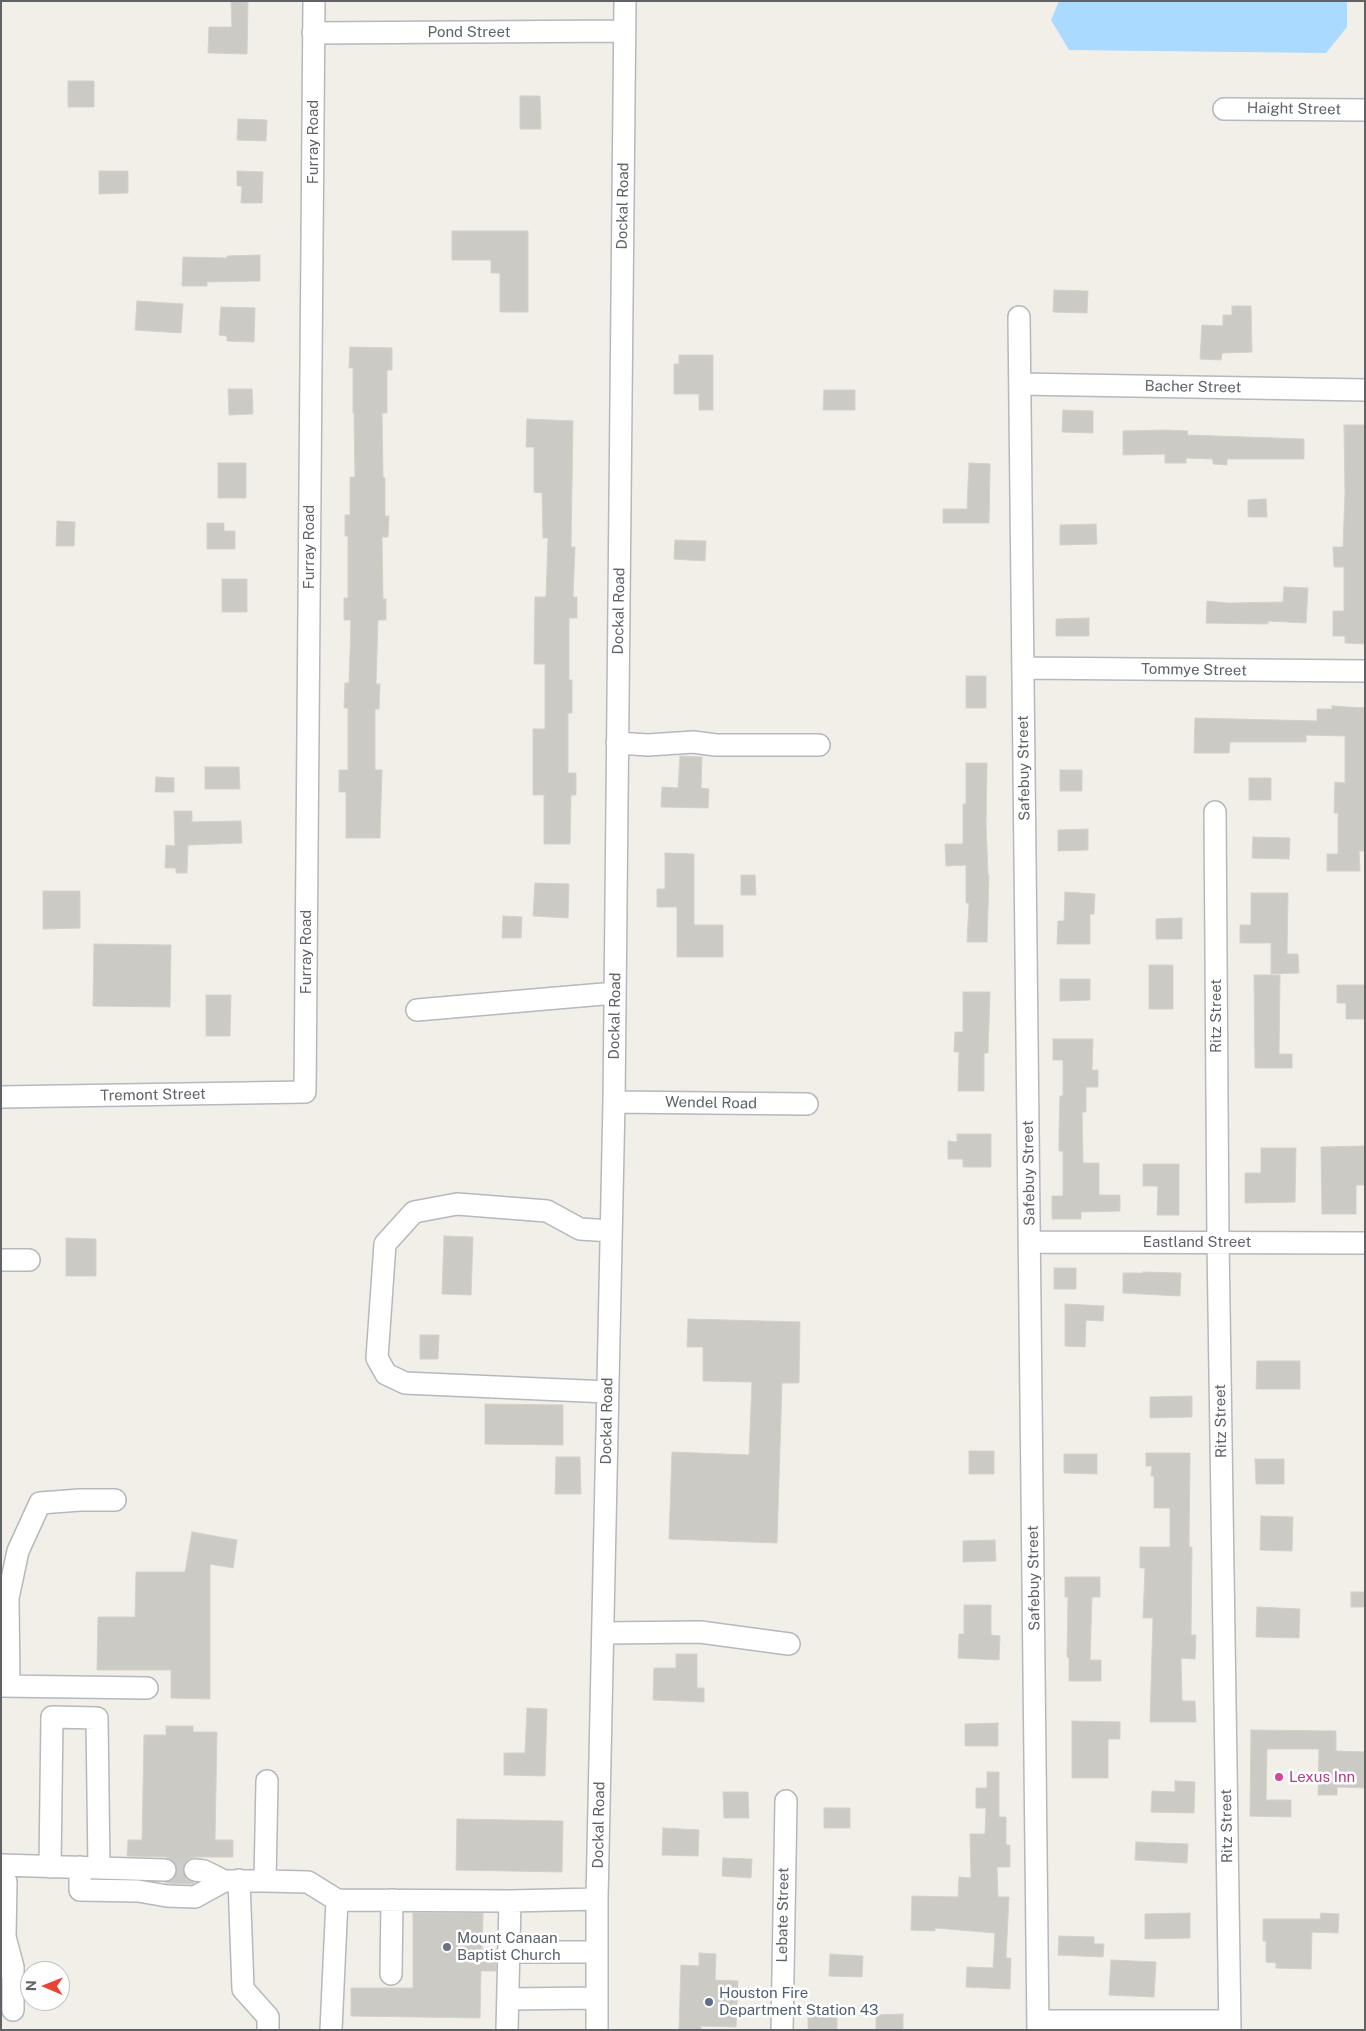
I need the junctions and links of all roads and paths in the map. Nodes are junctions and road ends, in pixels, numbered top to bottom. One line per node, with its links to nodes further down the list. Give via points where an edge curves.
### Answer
1 (314, 1): 4 (street, Furray Road)
2 (625, 1): 3 (street, Dockal Road)
3 (624, 31): 4 (street, Pond Street); 12 (street, Dockal Road)
4 (314, 32): 17 (street, Furray Road)
5 (1224, 109): 6 (street, Haight Street)
6 (1365, 110)
7 (1019, 317): 8 (street, Safebuy Street)
8 (1020, 384): 9 (street, Bacher Street); 10 (street, Safebuy Street)
9 (1365, 390)
10 (1023, 668): 11 (street, Tommye Street); 22 (street, Safebuy Street)
11 (1365, 671)
12 (617, 743): 13 (street); 15 (street, Dockal Road)
13 (819, 745)
14 (1215, 812): 23 (street, Ritz Street)
15 (615, 993): 16 (street); 19 (street, Dockal Road)
16 (417, 1010)
17 (305, 1092): 18 (street, Tremont Street)
18 (1, 1097)
19 (614, 1102): 20 (street, Wendel Road); 21 (street, Dockal Road)
20 (807, 1104)
21 (611, 1231): 27 (street, Dockal Road); 27 (street, via 580,1229 547,1211 457,1204 414,1212 385,1244 377,1358 386,1374 405,1383)
22 (1030, 1242): 23 (street, Eastland Street); 56 (street, Safebuy Street)
23 (1218, 1242): 24 (street, Eastland Street); 59 (street, Ritz Street)
24 (1365, 1243)
25 (1, 1260): 26 (street)
26 (29, 1260)
27 (608, 1392): 29 (street, Dockal Road)
28 (115, 1500): 31 (street, via 40,1503 18,1551 8,1598)
29 (603, 1633): 30 (street, via 700,1632); 45 (street, Dockal Road)
30 (789, 1644)
31 (5, 1686): 32 (street)
32 (147, 1688)
33 (267, 1781): 42 (street)
34 (786, 1801): 64 (street, Lebate Street)
35 (1, 1865): 36 (street)
36 (50, 1867): 37 (street); 37 (street, via 52,1717 97,1718)
37 (89, 1867): 38 (street); 44 (street, via 80,1890)
38 (138, 1869): 39 (street); 44 (street)
39 (165, 1870)
40 (195, 1870): 41 (street)
41 (232, 1880): 42 (street); 44 (street, via 195,1897); 60 (street, via 243,1989 268,2016)
42 (265, 1880): 46 (street, via 308,1882)
43 (1, 1882): 51 (street, via 6,1882)
44 (138, 1891)
45 (597, 1899): 48 (street); 50 (street, Dockal Road)
46 (337, 1900): 47 (street); 61 (street)
47 (392, 1900): 48 (street); 52 (street)
48 (510, 1902): 49 (street)
49 (508, 1952): 50 (street); 54 (street)
50 (597, 1952): 53 (street, Dockal Road)
51 (7, 1967): 55 (street)
52 (391, 1974)
53 (596, 1998): 54 (street); 63 (street, Dockal Road)
54 (508, 1999): 62 (street)
55 (9, 2017)
56 (1038, 2026): 57 (street)
57 (1114, 2026): 58 (street)
58 (1173, 2026): 59 (street)
59 (1230, 2026)
60 (268, 2030)
61 (331, 2030)
62 (507, 2030)
63 (597, 2030)
64 (782, 2030)

